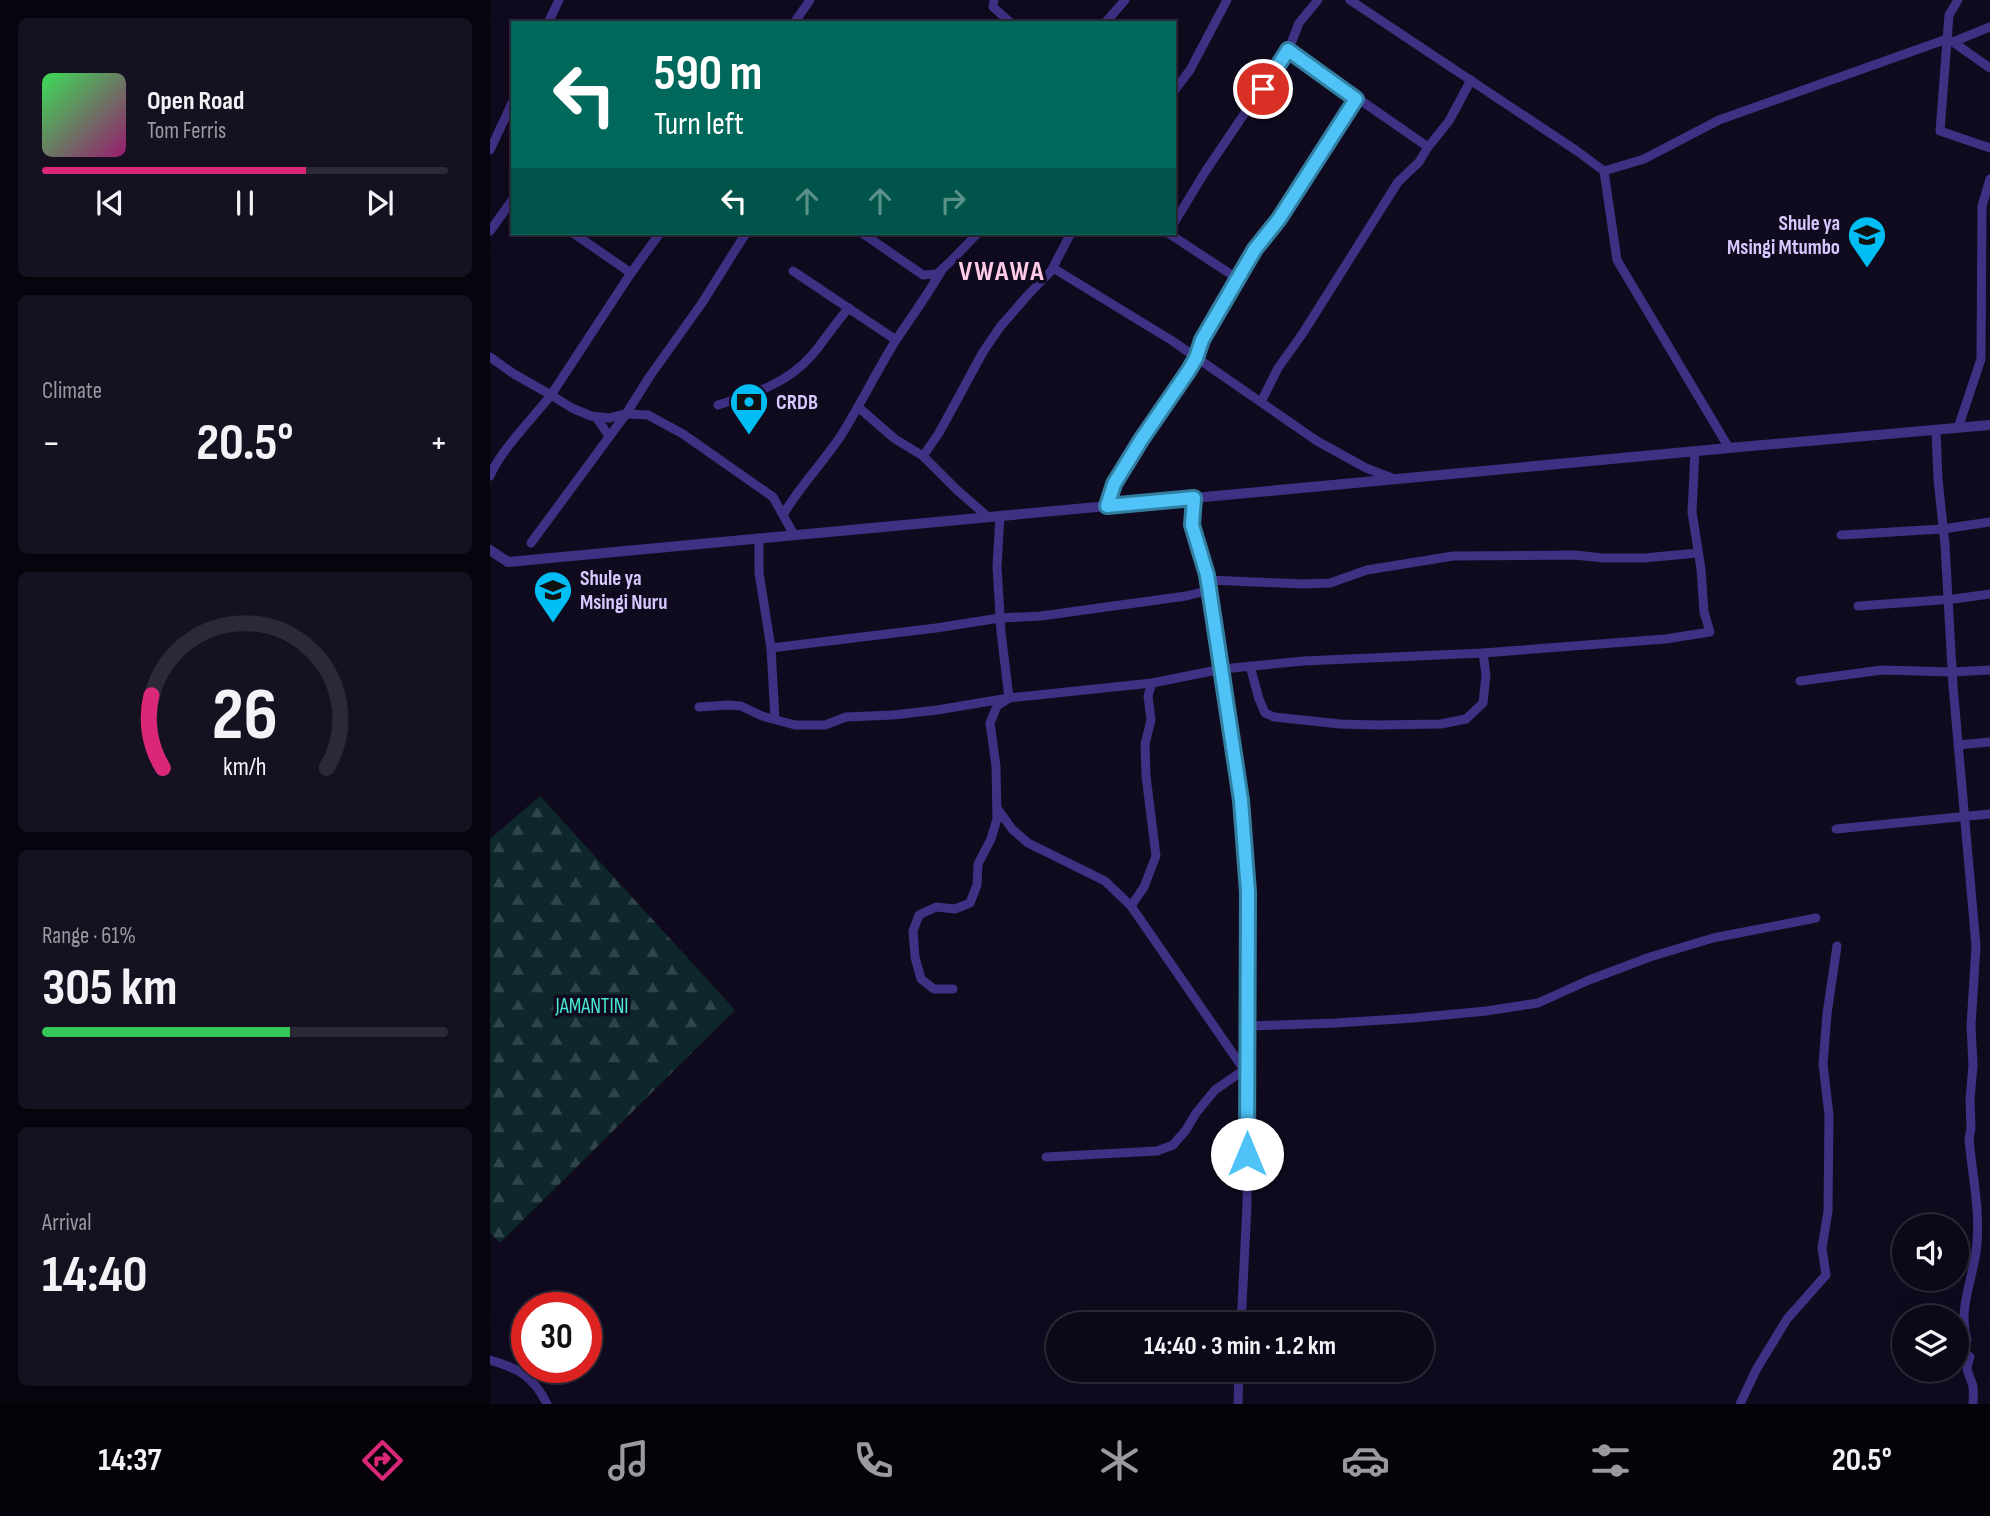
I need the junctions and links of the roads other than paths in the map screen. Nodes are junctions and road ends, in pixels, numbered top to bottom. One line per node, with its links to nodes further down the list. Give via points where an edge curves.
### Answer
1 (810, 0): 10 (street)
2 (994, 0): 11 (street, via 993,7)
3 (1125, 0): 12 (street)
4 (1227, 0): 18 (street)
5 (1318, 0): 15 (street, via 1299,23)
6 (1350, 0): 17 (street)
7 (1958, 0): 14 (street, via 1949,15)
8 (555, 1): 9 (street)
9 (549, 21)
10 (795, 21)
11 (1010, 21)
12 (1107, 21)
13 (1990, 27): 14 (street)
14 (1950, 40): 16 (street); 22 (street, via 1940,131); 24 (street, via 1720,120 1644,159)
15 (1288, 50): 19 (street); 27 (street)
16 (1990, 68)
17 (1471, 80): 21 (street, via 1450,121); 24 (street)
18 (1176, 88)
19 (1356, 99): 21 (street); 40 (street)
20 (511, 105): 23 (street)
21 (1428, 147): 46 (street, via 1398,182 1278,368)
22 (1990, 148)
23 (490, 150)
24 (1604, 171): 55 (street, via 1617,260)
25 (1990, 179): 52 (street, via 1982,206 1980,359)
26 (511, 202): 28 (street)
27 (1176, 220)
28 (490, 231)
29 (575, 235): 39 (street)
30 (659, 235): 39 (street)
31 (745, 235): 49 (street)
32 (865, 235): 36 (street, via 923,275 937,274)
33 (976, 235): 36 (street)
34 (1070, 235): 37 (street)
35 (1171, 235): 40 (street)
36 (943, 268): 42 (street)
37 (1053, 268): 44 (street); 57 (street, via 1000,327)
38 (793, 271): 41 (street)
39 (631, 273): 45 (street)
40 (1238, 279): 44 (street)
41 (849, 308): 42 (street); 47 (street, via 811,357 788,377)
42 (896, 341): 48 (street)
43 (490, 357): 45 (street)
44 (1196, 358): 46 (street); 61 (street, via 1114,484)
45 (551, 395): 50 (street); 58 (street)
46 (1261, 402): 59 (street, via 1317,441)
47 (718, 405)
48 (858, 407): 57 (street); 62 (street)
49 (626, 414): 50 (street); 54 (street); 62 (street, via 648,415 683,434 773,498)
50 (596, 417): 54 (street)
51 (1990, 425): 52 (street)
52 (1958, 428): 53 (street)
53 (1936, 430): 55 (street); 65 (street)
54 (609, 436): 69 (street)
55 (1729, 448): 56 (street)
56 (1695, 451): 59 (street); 71 (street, via 1692,512)
57 (923, 456): 63 (street, via 957,490)
58 (490, 476)
59 (1394, 479): 60 (street)
60 (1194, 498): 61 (street); 72 (street, via 1192,525)
61 (1107, 506): 63 (street)
62 (783, 515): 66 (street)
63 (994, 516): 66 (street); 76 (street)
64 (1990, 522): 65 (street)
65 (1943, 529): 67 (street); 74 (street)
66 (794, 535): 68 (street)
67 (1841, 535)
68 (760, 538): 70 (street, via 508,562); 77 (street, via 759,573)
69 (531, 543)
70 (490, 550)
71 (1698, 553): 72 (street, via 1644,558 1453,556 1367,570 1330,583); 78 (street, via 1710,632)
72 (1209, 585): 76 (street, via 1186,596); 80 (street)
73 (1990, 594): 74 (street)
74 (1947, 599): 75 (street); 82 (street)
75 (1858, 606)
76 (1000, 618): 77 (street); 85 (street)
77 (771, 648): 87 (street)
78 (1483, 653): 79 (street); 79 (street, via 1483,703 1466,719 1441,723 1378,726 1275,717 1265,713)
79 (1250, 666): 80 (street)
80 (1222, 669): 84 (street); 98 (street, via 1241,800 1248,892)
81 (1990, 670): 82 (street)
82 (1952, 672): 83 (street, via 1882,670); 89 (street)
83 (1800, 681)
84 (1152, 683): 85 (street); 94 (street, via 1148,696 1151,720 1144,744 1156,856)
85 (1009, 698): 87 (street, via 937,710 846,717 825,725 795,725); 90 (street, via 997,706 990,723)
86 (699, 707): 87 (street, via 741,706)
87 (775, 719)
88 (1990, 742): 89 (street)
89 (1958, 745): 92 (street)
90 (997, 808): 94 (street, via 1027,843 1105,881); 97 (street, via 970,903 936,907 919,915 914,931 921,979 934,989)
91 (1990, 814): 92 (street)
92 (1964, 816): 93 (street); 107 (street, via 1976,946 1969,1139 1978,1220 1964,1343)
93 (1836, 829)
94 (1131, 906): 99 (street)
95 (1816, 918): 98 (street, via 1713,938 1650,957 1538,1003 1414,1018)
96 (1837, 946): 106 (street, via 1823,1063 1829,1115 1828,1211 1822,1248 1826,1275 1787,1319)
97 (954, 989)
98 (1248, 1026): 99 (street)
99 (1246, 1073): 100 (street, via 1215,1090 1173,1145 1157,1151); 101 (street)
100 (1046, 1157)
101 (1242, 1312)
102 (490, 1360): 104 (street, via 523,1373)
103 (1239, 1382): 105 (street)
104 (547, 1404)
105 (1238, 1404)
106 (1741, 1404)
107 (1973, 1404)

